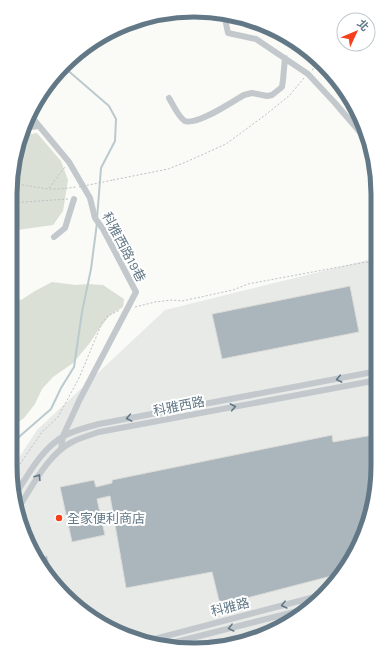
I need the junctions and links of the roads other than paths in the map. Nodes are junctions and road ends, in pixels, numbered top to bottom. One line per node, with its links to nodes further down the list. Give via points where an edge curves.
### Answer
1 (225, 20): 2 (street, via 228,32 256,39)
2 (285, 58): 3 (street, via 282,87 272,95 244,95 200,120 185,121); 7 (street, via 308,74)
3 (169, 98)
4 (33, 119): 5 (street, 科雅西路19巷)
5 (39, 126): 6 (street); 12 (street, 科雅西路19巷, via 69,162 90,198 95,218 136,292)
6 (30, 127)
7 (360, 132)
8 (74, 199): 9 (street, via 65,228)
9 (54, 237)
10 (371, 372): 12 (street, 科雅西路, one-way to 12, via 99,424)
11 (371, 381): 13 (street, 科雅西路, one-way to 11, via 99,432)
12 (63, 436): 13 (street, 科雅西路19巷); 14 (street, 科雅西路, via 51,445 34,465)
13 (61, 449): 15 (street, 科雅西路, one-way to 13, via 42,470)
14 (19, 489)
15 (21, 504)
16 (313, 597): 18 (street, 科雅路, one-way to 18)
17 (293, 612): 19 (street, 科雅路, one-way to 19)
18 (155, 639)
19 (176, 642)

